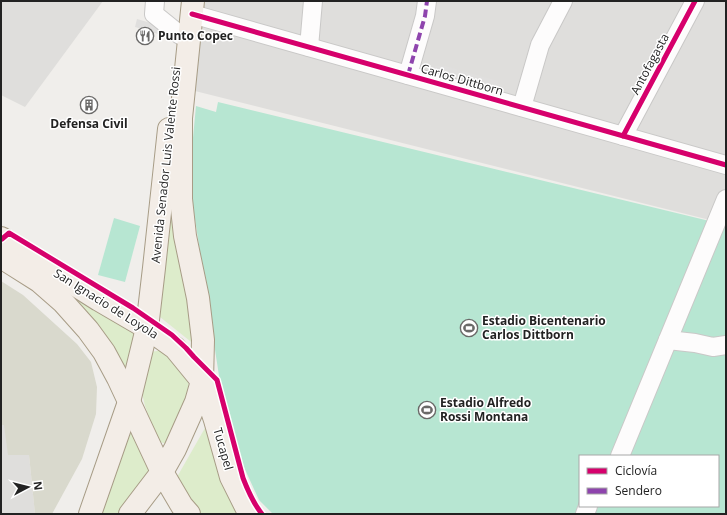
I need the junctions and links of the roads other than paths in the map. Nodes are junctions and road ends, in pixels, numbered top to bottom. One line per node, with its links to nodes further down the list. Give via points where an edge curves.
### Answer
1 (155, 1): 7 (street, via 154,14)
2 (313, 1): 8 (street)
3 (427, 1): 9 (street)
4 (563, 1): 10 (street, via 540,45)
5 (695, 1): 11 (street, Antofagasta)
6 (189, 5): 7 (main road, Avenida Senador Luis Valente Rossi); 8 (street, Carlos Dittborn); 21 (main road, Avenida Senador Luis Valente Rossi, via 182,118 181,199 203,340)
7 (180, 35): 16 (main road, Avenida Senador Luis Valente Rossi)
8 (309, 47): 9 (street, Carlos Dittborn)
9 (408, 75): 10 (street, Carlos Dittborn)
10 (522, 107): 11 (street, Carlos Dittborn)
11 (623, 136): 12 (street, Carlos Dittborn)
12 (726, 164)
13 (726, 199): 19 (street)
14 (1, 238): 17 (main road, San Ignacio de Loyola)
15 (1, 257): 22 (main road, San Ignacio de Loyola, via 39,281 63,302 88,330 104,352)
16 (154, 268): 17 (main road, via 137,298 125,306); 18 (main road, Avenida Senador Luis Valente Rossi)
17 (99, 300): 18 (main road, San Ignacio de Loyola)
18 (147, 328): 21 (main road, San Ignacio de Loyola, via 175,348); 22 (main road, Avenida Senador Luis Valente Rossi)
19 (668, 340): 20 (street, via 713,347); 23 (street)
20 (726, 345)
21 (202, 382): 24 (main road, via 191,414); 28 (main road, Tucapel, via 231,477)
22 (128, 402): 24 (main road, San Ignacio de Loyola); 27 (main road, Avenida Senador Luis Valente Rossi)
23 (620, 455)
24 (162, 472): 25 (main road); 26 (main road)
25 (186, 510): 26 (main road, via 168,500 158,500)
26 (132, 512)
27 (90, 514)
28 (251, 514)

